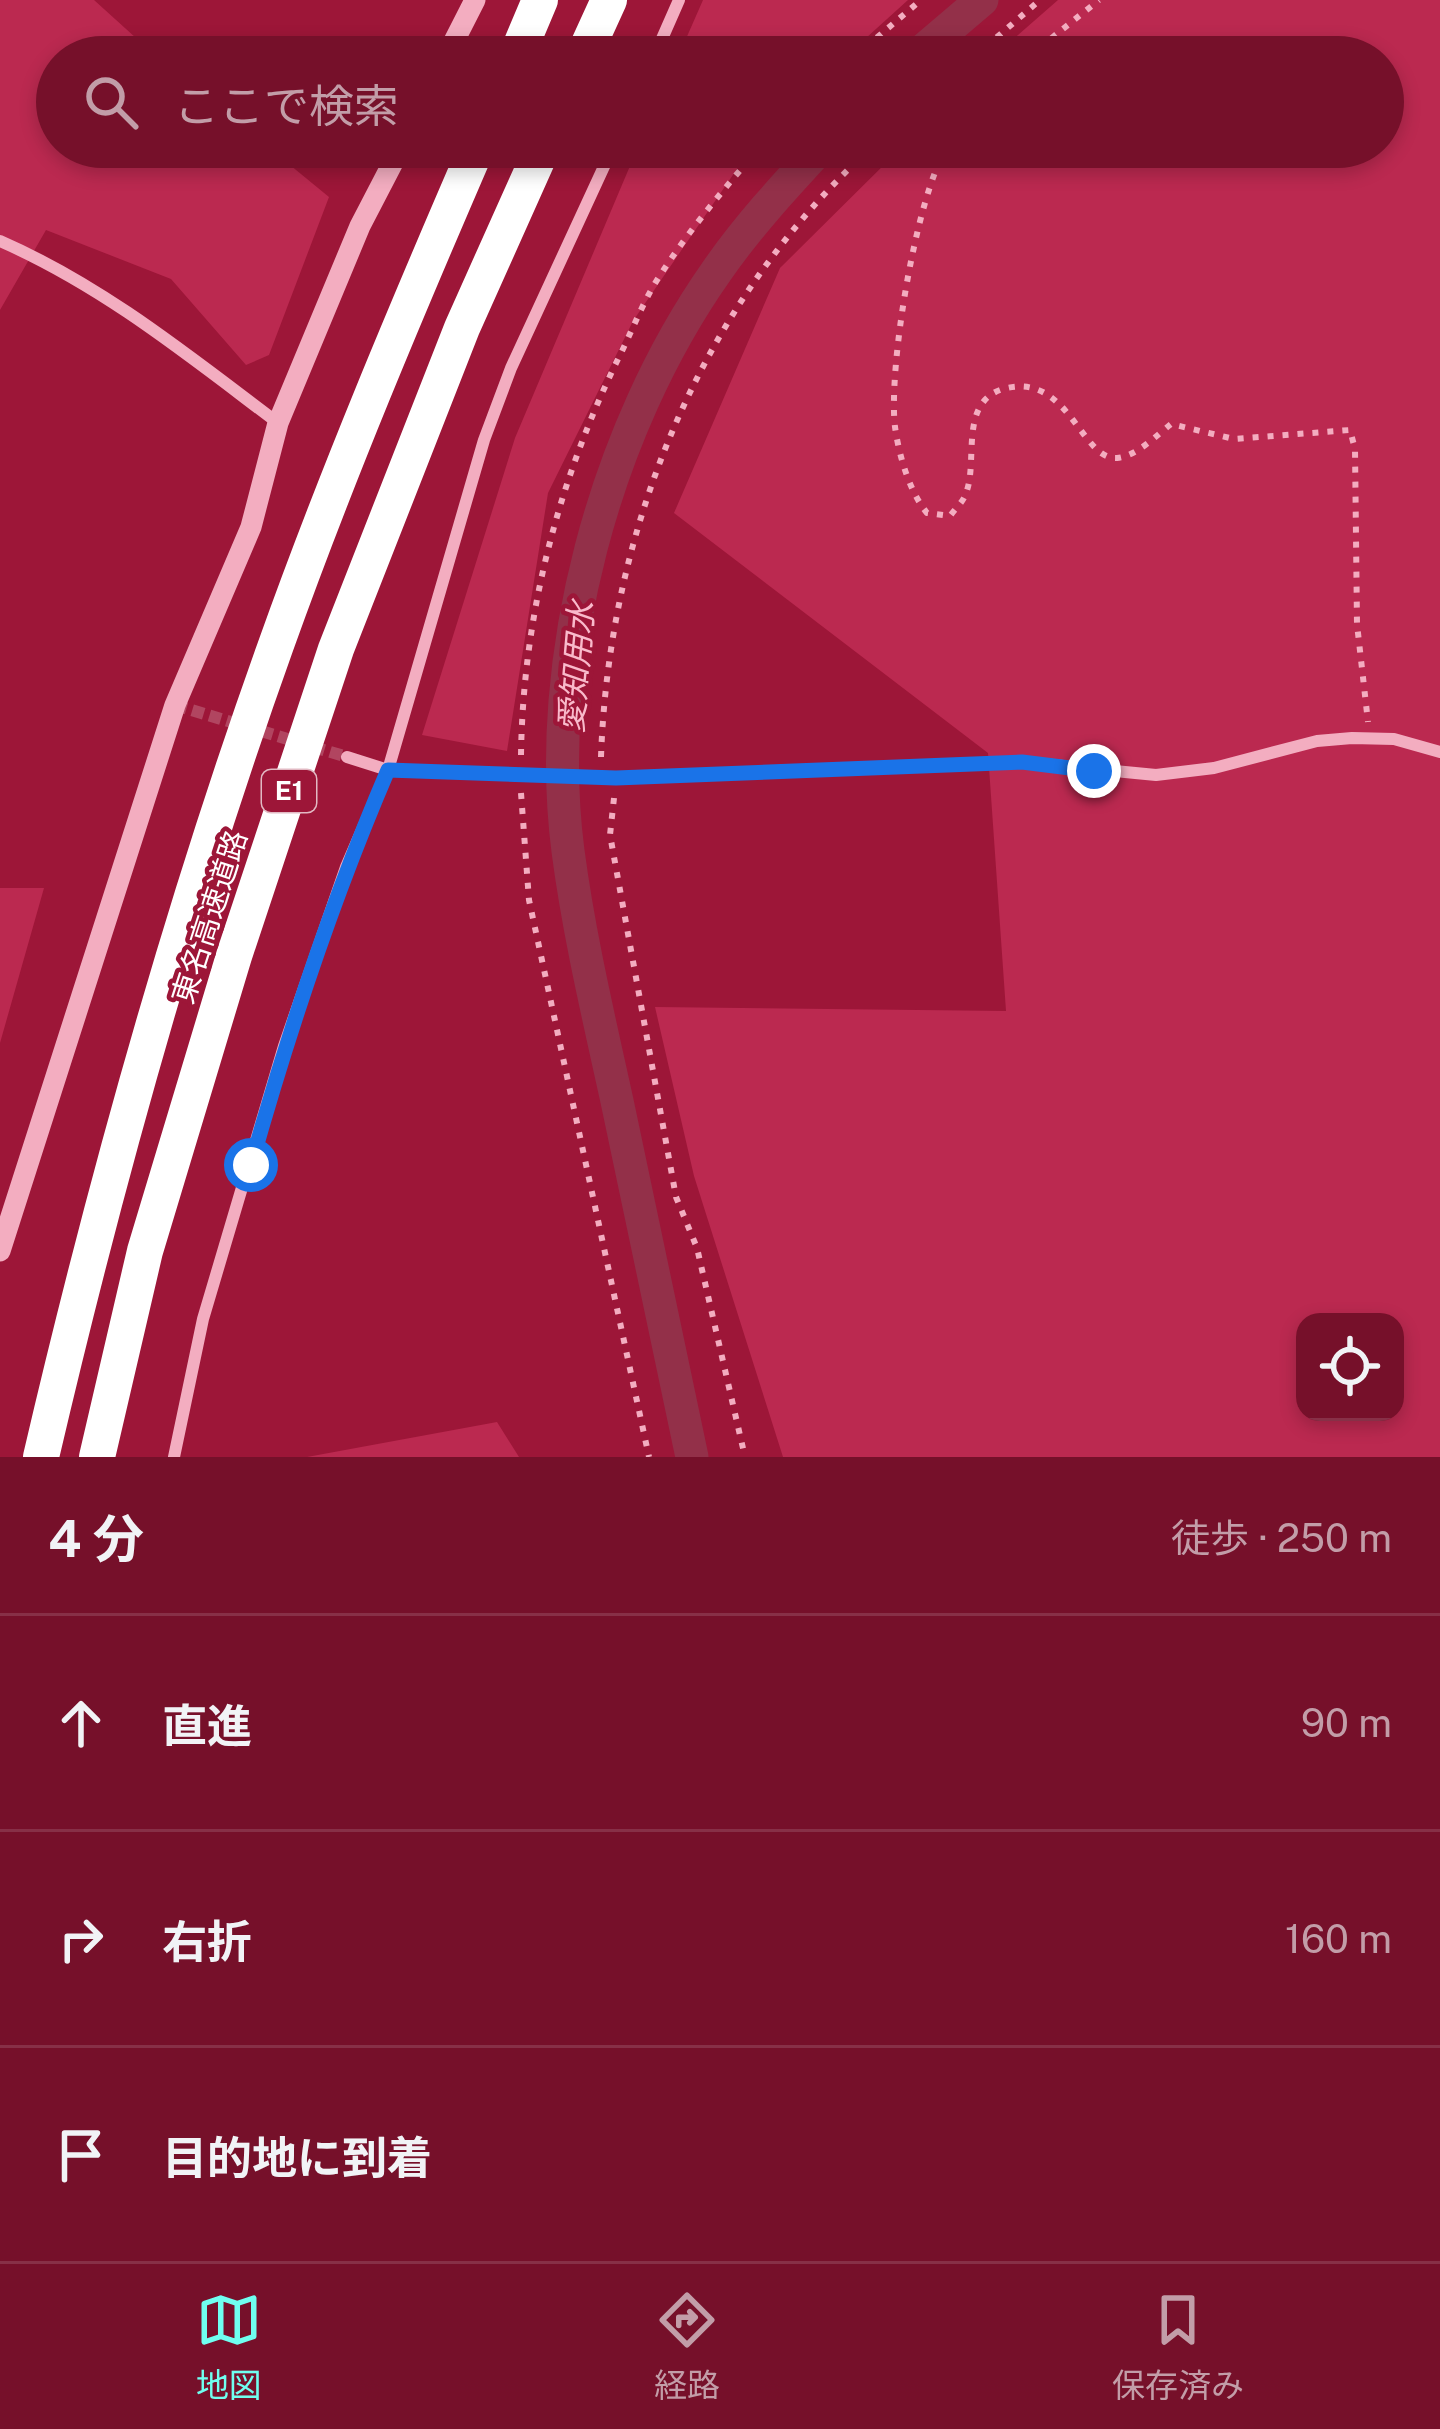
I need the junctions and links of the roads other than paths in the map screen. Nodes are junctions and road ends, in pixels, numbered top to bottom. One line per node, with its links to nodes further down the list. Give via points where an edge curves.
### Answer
1 (475, 0): 5 (street)
2 (540, 0): 6 (highway)
3 (609, 0): 7 (highway)
4 (679, 0): 8 (street)
5 (457, 36)
6 (525, 36)
7 (593, 36)
8 (663, 36)
9 (390, 168): 14 (street)
10 (468, 168): 19 (highway, 東名高速道路 / E1, via 276,644 176,950 86,1264)
11 (534, 168): 20 (highway, 東名高速道路 / E1, via 336,650 152,1228)
12 (603, 168): 17 (street, via 484,440)
13 (0, 241): 14 (street, via 54,264 132,314)
14 (278, 423): 18 (street, via 251,527 175,705)
15 (1440, 752): 17 (street, via 1394,739 1317,740 1156,775 1022,762 616,778)
16 (347, 757): 17 (street)
17 (388, 770): 21 (street, via 284,1046 203,1319)
18 (0, 1251)
19 (41, 1457)
20 (97, 1457)
21 (174, 1457)

